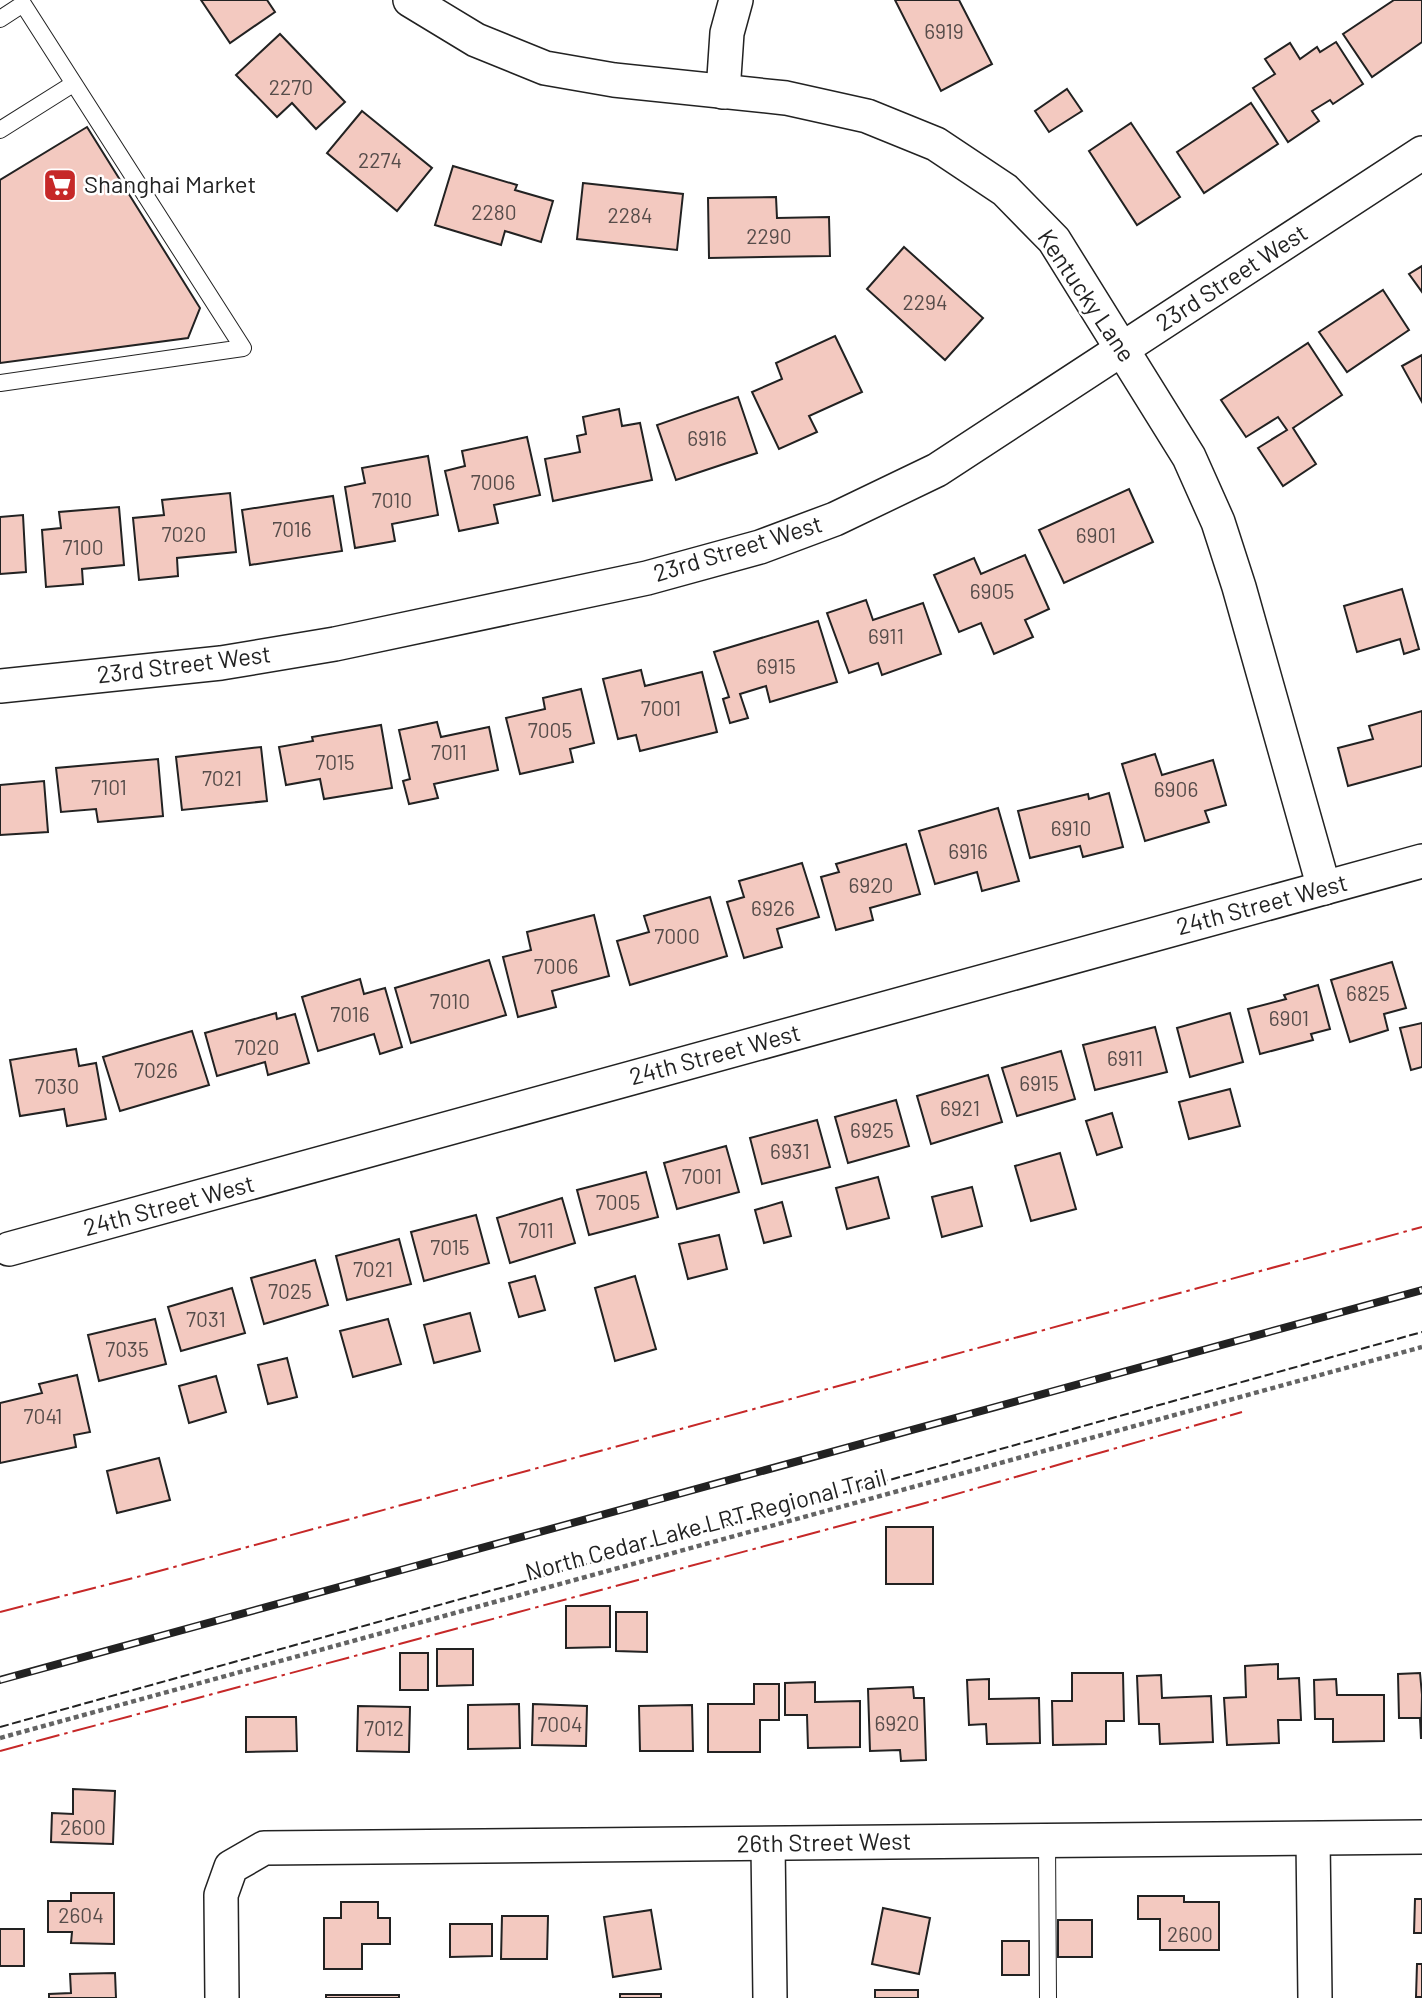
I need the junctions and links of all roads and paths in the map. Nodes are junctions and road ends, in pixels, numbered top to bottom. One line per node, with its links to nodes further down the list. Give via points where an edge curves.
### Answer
1 (410, 0): 5 (street, Kentucky Lane, via 476,40 545,68)
2 (736, 0): 5 (street, via 727,33)
3 (3, 11): 4 (lane, via 23,4)
4 (74, 84): 6 (lane); 9 (lane, via 243,348)
5 (723, 92): 8 (street, Kentucky Lane, via 786,98 867,116 936,144 1004,190 1054,240)
6 (0, 130)
7 (1422, 153): 8 (street, 23rd Street West)
8 (1123, 350): 10 (street, 23rd Street West, via 937,470 835,519 760,547 648,578 335,645 221,663); 12 (street, Kentucky Lane, via 1189,457 1218,522)
9 (0, 383)
10 (0, 686)
11 (1422, 861): 12 (street, 24th Street West)
12 (1324, 888): 13 (street, 24th Street West)
13 (9, 1250)
14 (1422, 1347): 15 (path, North Cedar Lake LRT Regional Trail)
15 (0, 1738)
16 (1422, 1837): 17 (street, 26th Street West)
17 (1313, 1839): 18 (street, 26th Street West); 23 (street)
18 (1047, 1840): 19 (street, 26th Street West); 22 (lane)
19 (768, 1844): 20 (street, 26th Street West, via 264,1848 231,1867 220,1895); 21 (street)
20 (222, 1998)
21 (770, 1998)
22 (1048, 1998)
23 (1315, 1998)

